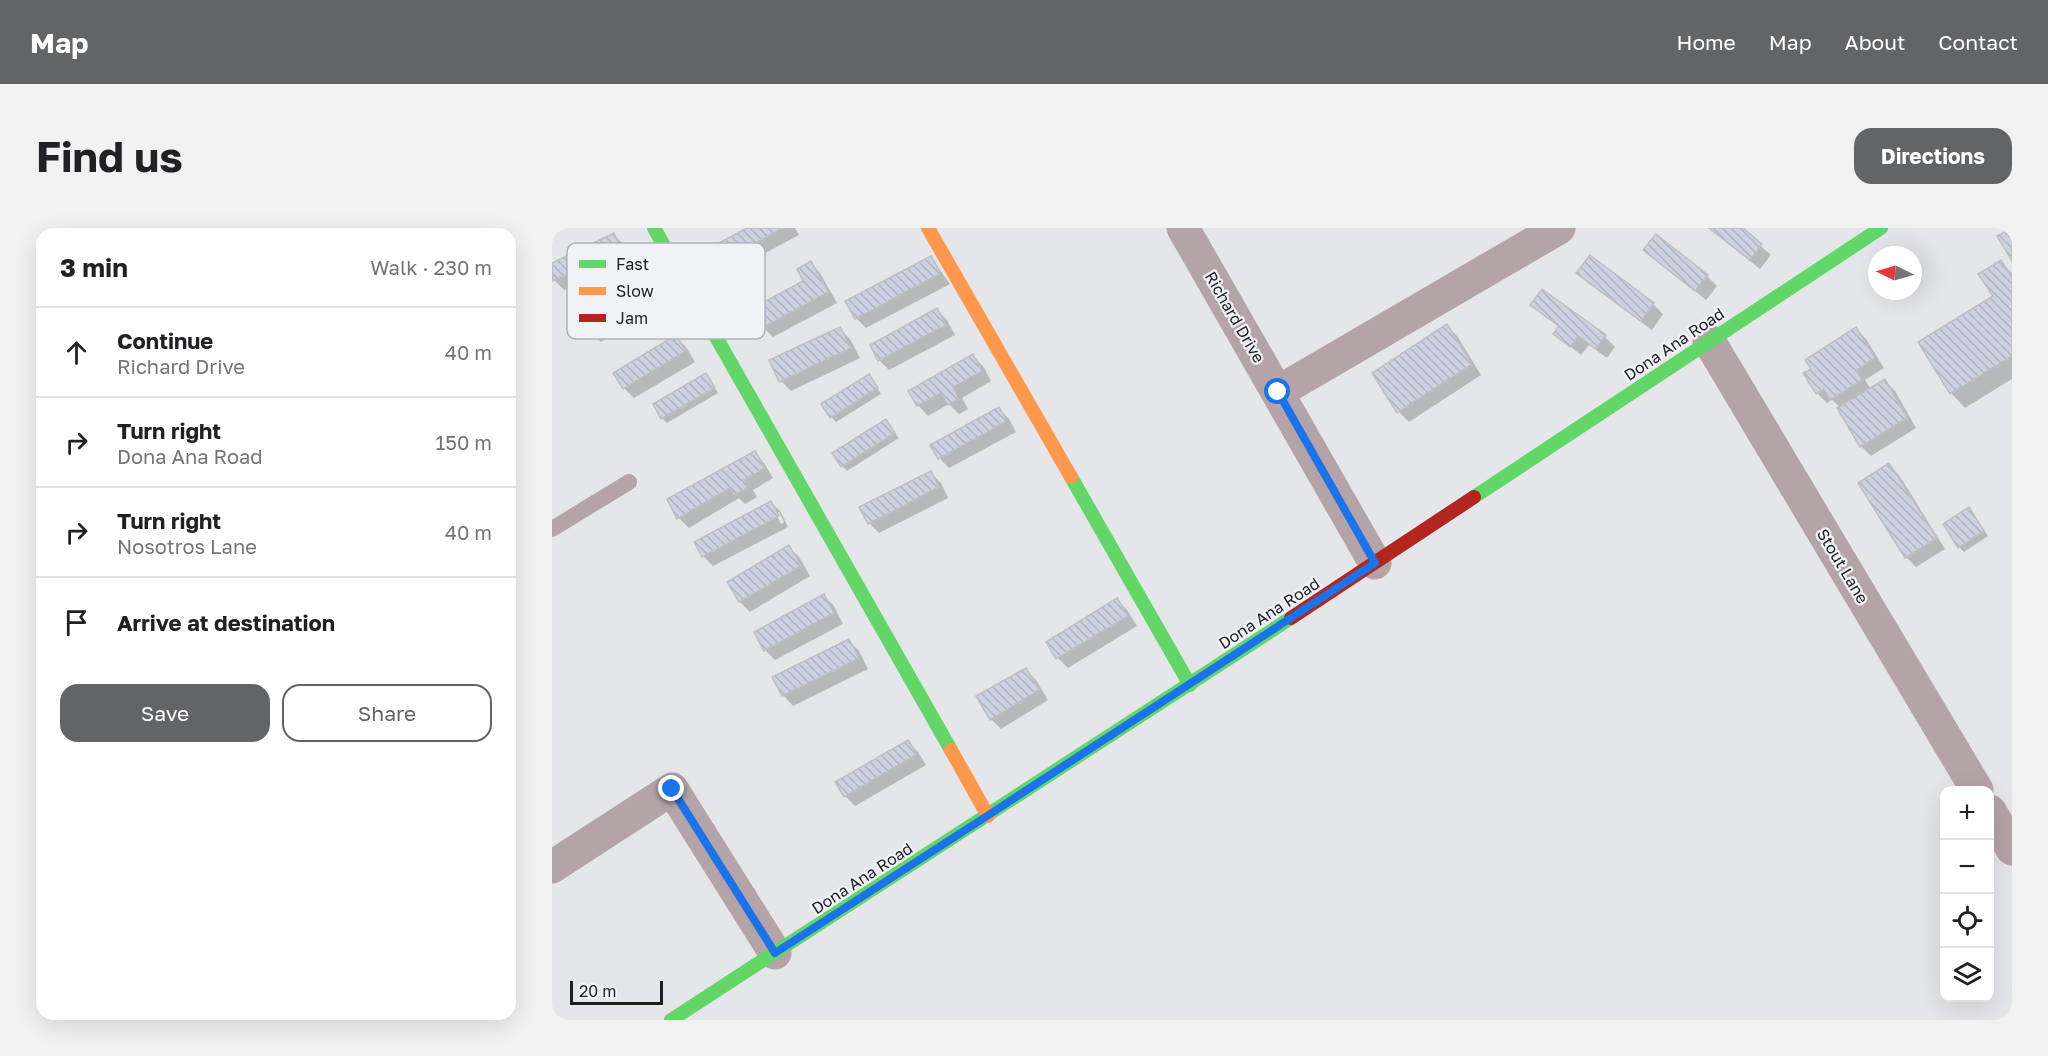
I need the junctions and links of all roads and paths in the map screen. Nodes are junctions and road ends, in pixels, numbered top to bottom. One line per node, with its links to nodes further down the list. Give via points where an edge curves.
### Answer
1 (654, 228): 6 (street)
2 (928, 228): 13 (street)
3 (1183, 228): 9 (street, Richard Drive)
4 (1559, 228): 9 (street)
5 (1881, 228): 8 (street, Dona Ana Road)
6 (662, 243)
7 (717, 339): 15 (street)
8 (1709, 341): 12 (street, Dona Ana Road); 14 (street, Stout Lane)
9 (1278, 392): 12 (street, Richard Drive)
10 (628, 482): 11 (lane)
11 (552, 529)
12 (1375, 563): 13 (street, Dona Ana Road)
13 (1190, 685): 15 (street, Dona Ana Road)
14 (1975, 786)
15 (987, 816): 19 (street, Dona Ana Road)
16 (1994, 819): 17 (street)
17 (2012, 849)
18 (552, 867): 19 (street, via 672,789)
19 (775, 953): 20 (street, Dona Ana Road)
20 (671, 1020)

